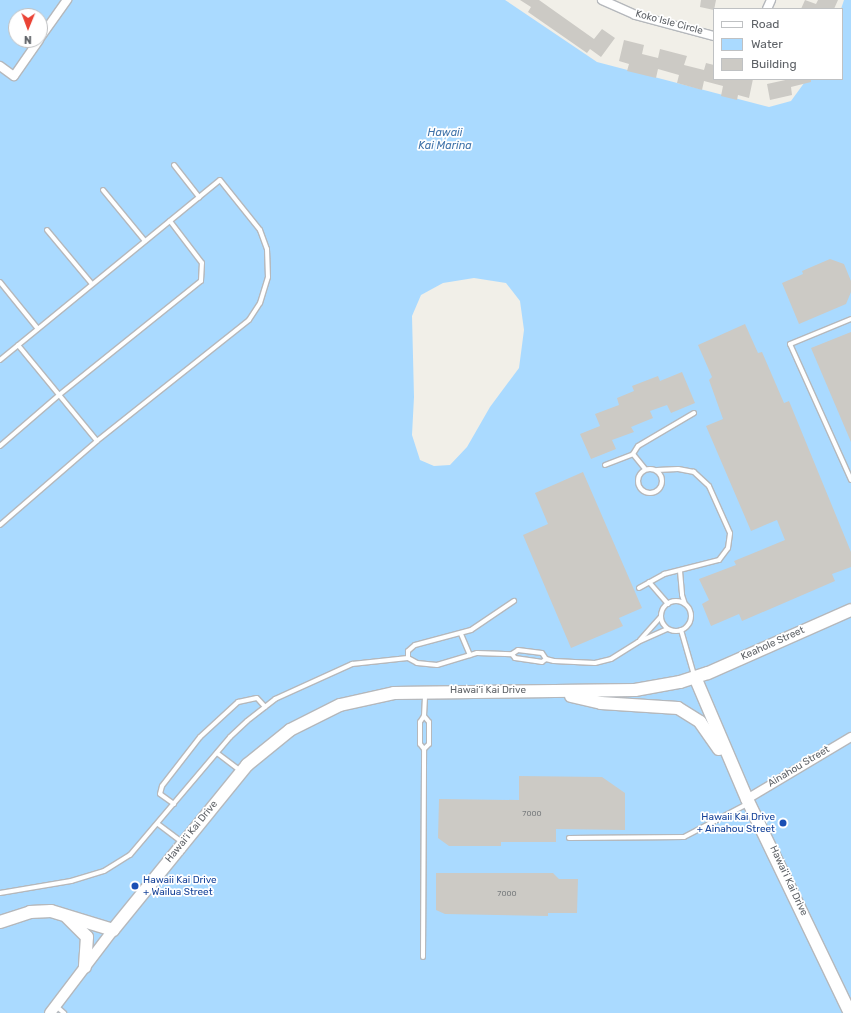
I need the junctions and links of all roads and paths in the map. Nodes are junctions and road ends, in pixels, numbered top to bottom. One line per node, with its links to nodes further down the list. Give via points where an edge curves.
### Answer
1 (67, 0): 3 (street)
2 (602, 0): 4 (street, Koko Isle Circle, via 635,15)
3 (48, 26)
4 (713, 36)
5 (33, 48): 6 (street, via 14,76)
6 (0, 66)
7 (174, 166): 9 (lane)
8 (103, 190): 12 (lane)
9 (199, 197): 10 (lane); 21 (lane, via 220,180 256,224 265,242 269,263 263,297 253,315 239,330)
10 (170, 221): 12 (lane); 19 (lane, via 202,263 201,281)
11 (47, 230): 14 (lane)
12 (145, 242): 14 (lane)
13 (0, 282): 16 (lane)
14 (92, 284): 16 (lane)
15 (851, 319): 27 (lane, via 790,344)
16 (38, 329): 17 (lane)
17 (18, 345): 18 (lane); 19 (lane)
18 (0, 360)
19 (59, 395): 21 (lane); 22 (lane)
20 (694, 413): 23 (lane, via 638,446)
21 (97, 442): 28 (lane)
22 (0, 446)
23 (633, 454): 24 (lane); 25 (lane)
24 (605, 465)
25 (645, 469): 26 (lane); 26 (lane, via 639,475 638,483 642,490 649,493 657,491 662,485 662,477)
26 (657, 470): 29 (lane, via 678,469 694,472 709,486 730,533 728,548 720,560)
27 (851, 480)
28 (0, 525)
29 (680, 571): 30 (lane); 34 (lane)
30 (649, 582): 31 (lane); 33 (lane)
31 (639, 588)
32 (514, 601): 39 (lane)
33 (668, 604): 34 (lane, via 676,601); 36 (lane, via 663,608)
34 (685, 604): 38 (lane, via 691,619)
35 (851, 610): 45 (main road, Keahole Street)
36 (661, 617): 37 (lane); 40 (lane)
37 (668, 629): 38 (lane); 40 (lane)
38 (681, 630): 45 (lane)
39 (461, 634): 42 (lane); 43 (lane, via 415,644 408,651)
40 (638, 642): 44 (lane, via 611,659 595,663)
41 (512, 654): 42 (lane); 44 (lane, via 515,658 542,662); 44 (lane, via 518,650 532,651 542,653)
42 (470, 655): 43 (lane, via 437,665 417,663)
43 (408, 658): 48 (lane, via 352,664 275,699)
44 (546, 659)
45 (694, 677): 47 (main road, Hawai’i Kai Drive, via 635,690); 53 (main road, Hawai’i Kai Drive)
46 (425, 691): 47 (main road, Hawai’i Kai Drive); 49 (lane); 54 (main road, Hawai’i Kai Drive, via 375,695 322,712 275,740)
47 (546, 691): 53 (main road, via 601,703 664,705 682,709 700,722)
48 (265, 707): 52 (lane, via 230,737); 56 (lane, via 257,698 238,702 200,737 162,786 160,794)
49 (424, 716): 51 (lane, via 420,722 420,744); 51 (lane, via 429,722 429,744)
50 (851, 737): 55 (street, Ainahou Street)
51 (424, 749): 64 (lane)
52 (217, 753): 54 (lane); 56 (lane)
53 (733, 768): 55 (main road, Hawai’i Kai Drive)
54 (241, 772): 59 (main road, Hawai’i Kai Drive)
55 (748, 801): 58 (lane, via 684,837); 68 (main road, Hawai’i Kai Drive)
56 (174, 804): 57 (lane)
57 (158, 824): 59 (lane); 60 (lane, via 130,855 104,871 71,881)
58 (569, 838)
59 (183, 843): 63 (main road, Hawai’i Kai Drive)
60 (0, 893)
61 (62, 913): 62 (main road, via 30,912); 63 (main road); 65 (main road, via 87,937)
62 (0, 922)
63 (113, 930): 65 (street, Hawai’i Kai Drive)
64 (423, 957)
65 (85, 967): 66 (street, Hawai’i Kai Drive)
66 (53, 1010): 67 (lane)
67 (64, 1013)
68 (850, 1013)

